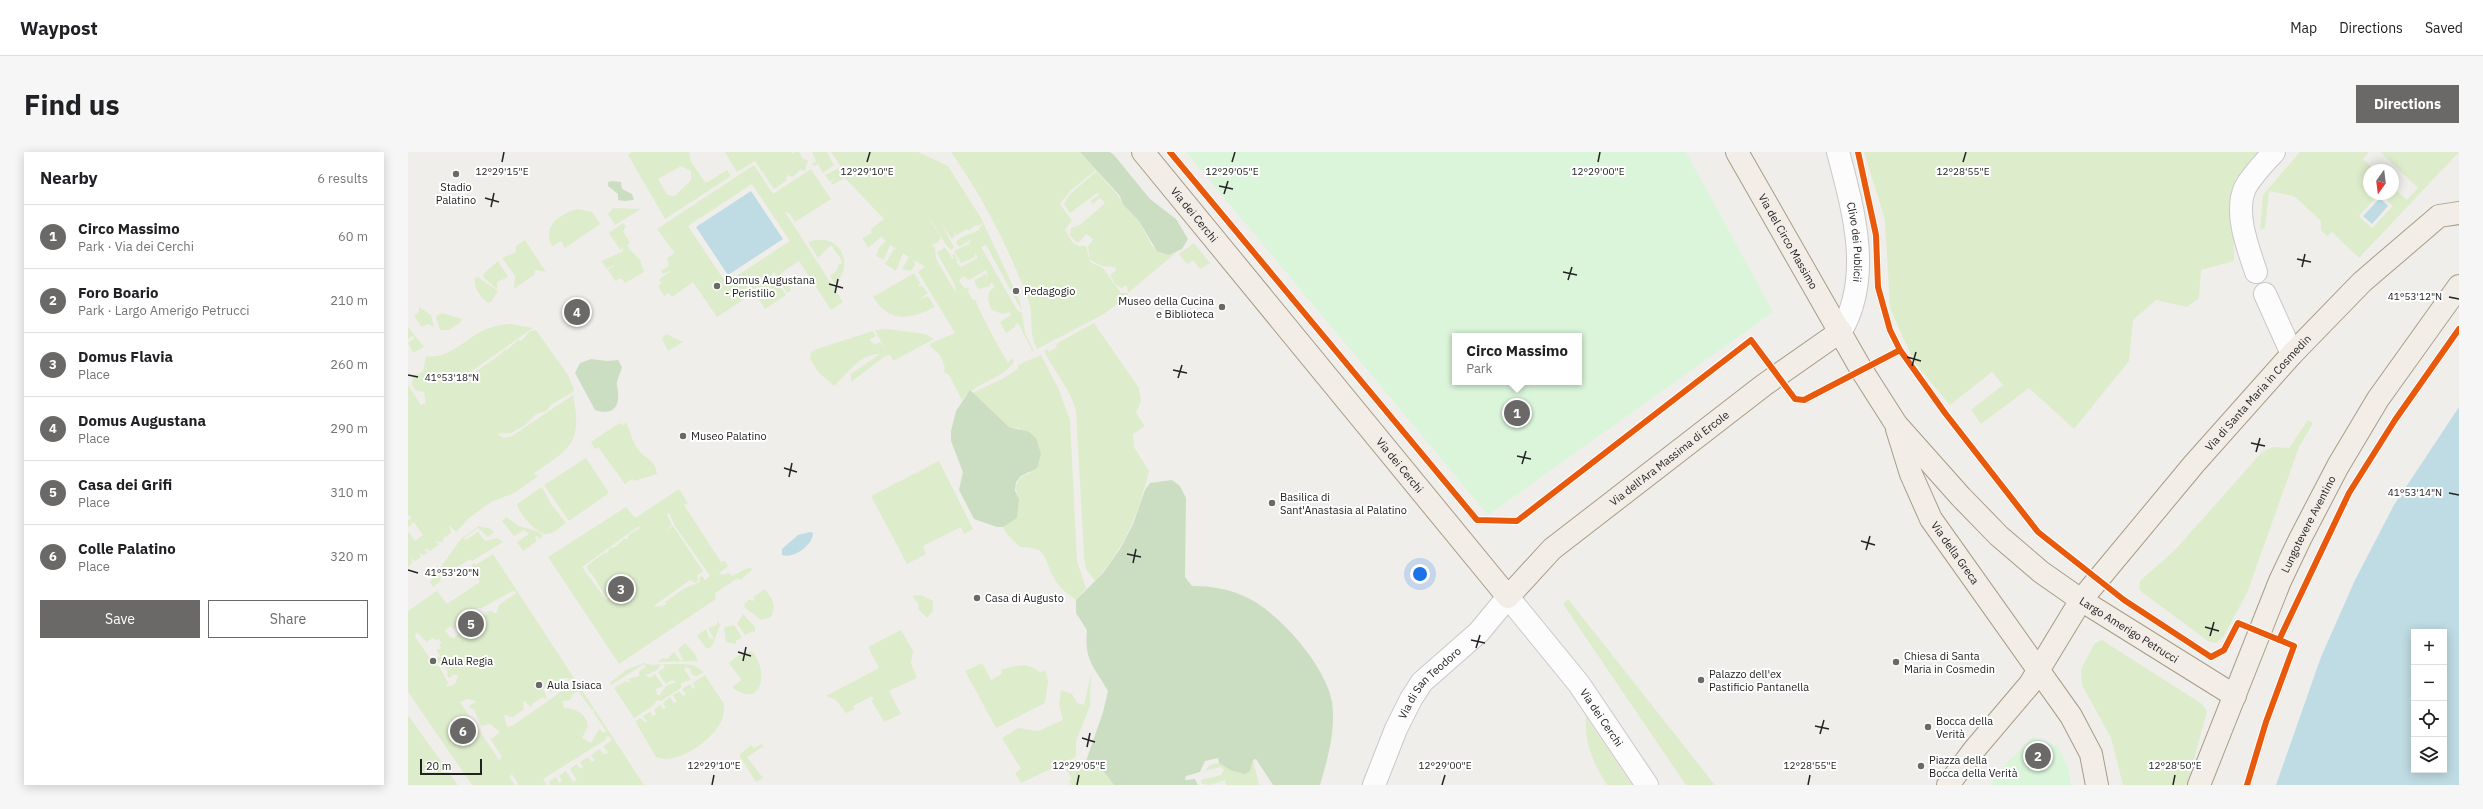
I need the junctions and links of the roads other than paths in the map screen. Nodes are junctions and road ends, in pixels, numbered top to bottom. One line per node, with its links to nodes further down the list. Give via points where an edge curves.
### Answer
1 (1143, 152): 12 (main road, Via dei Cerchi)
2 (1736, 152): 9 (main road, Via del Circo Massimo)
3 (1838, 152): 9 (street, Clivo dei Publicii, via 1854,218 1858,261 1852,307)
4 (2274, 152): 6 (street, via 2252,178 2244,194 2243,222 2246,243)
5 (2459, 213): 10 (main road, Via di Santa Maria in Cosmedin, via 2439,216 2427,226 2362,282)
6 (2256, 272)
7 (2459, 286): 15 (main road, Lungotevere Aventino, via 2398,369 2338,466 2280,580)
8 (2265, 294): 10 (street)
9 (1841, 331): 11 (main road, Via della Greca); 12 (main road, Via dell'Ara Massima di Ercole, via 1777,376 1552,549)
10 (2292, 354): 13 (main road, Via di Santa Maria in Cosmedin, via 2194,464)
11 (1896, 424): 13 (main road, Via della Greca, via 1999,536 2036,568); 14 (main road, Via della Greca, via 1913,482 1931,519)
12 (1508, 597): 17 (street, Via di San Teodoro, via 1479,632 1422,682 1405,711); 18 (street, Via dei Cerchi, via 1579,684)
13 (2080, 600): 14 (main road, Largo Amerigo Petrucci); 15 (main road, Largo Amerigo Petrucci)
14 (2038, 671): 19 (main road, via 2016,703 1974,750); 20 (main road, via 2071,716 2087,744)
15 (2235, 696): 16 (main road, Lungotevere Aventino)
16 (2215, 747): 21 (main road, Lungotevere Aventino); 22 (main road)
17 (1374, 785)
18 (1647, 785)
19 (1948, 785)
20 (2097, 785)
21 (2199, 785)
22 (2214, 785)

